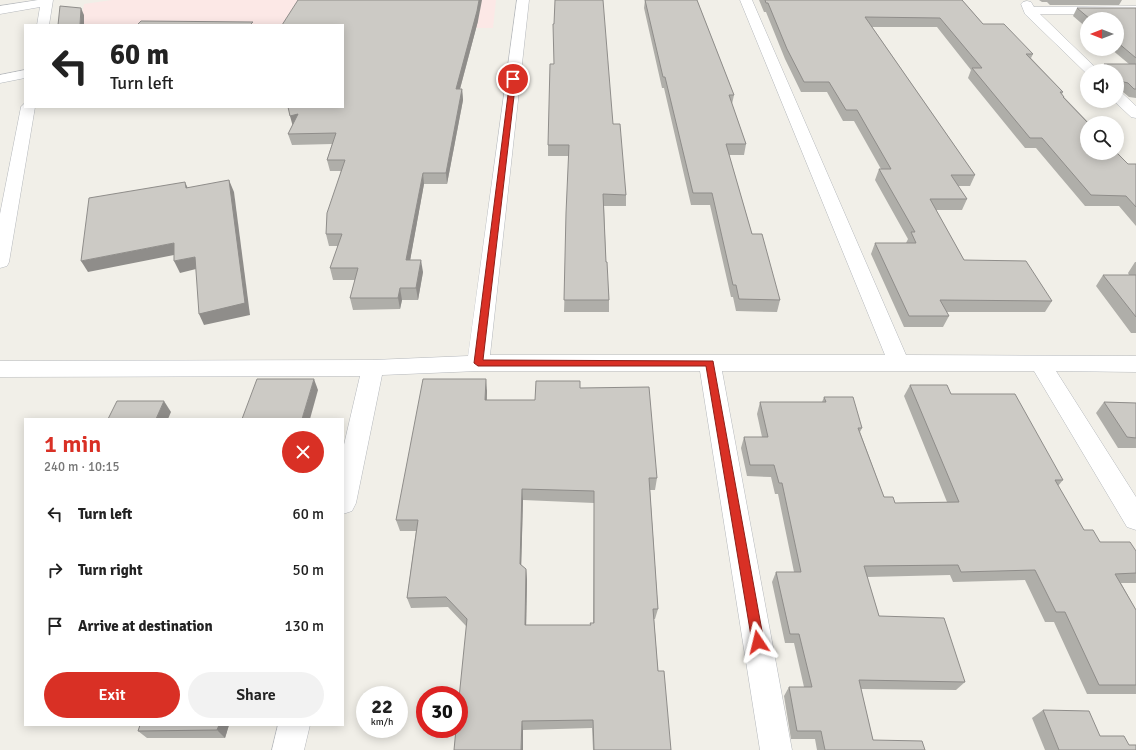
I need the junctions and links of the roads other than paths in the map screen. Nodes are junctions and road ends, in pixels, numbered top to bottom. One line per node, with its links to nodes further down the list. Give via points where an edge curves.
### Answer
1 (523, 0): 16 (street)
2 (746, 0): 18 (street)
3 (1022, 0): 7 (street)
4 (47, 1): 5 (street); 8 (street)
5 (0, 10)
6 (1136, 10): 7 (street)
7 (1030, 11): 9 (street)
8 (43, 24)
9 (1085, 64)
10 (24, 74): 11 (street)
11 (0, 79)
12 (1124, 103): 14 (street)
13 (28, 108): 15 (street)
14 (1136, 114)
15 (0, 262)
16 (478, 363): 17 (street); 21 (street)
17 (710, 363): 18 (street); 27 (street)
18 (899, 363): 19 (street)
19 (1040, 363): 20 (street); 24 (street)
20 (1136, 364)
21 (373, 368): 22 (street); 23 (street)
22 (0, 369)
23 (344, 498)
24 (1136, 519)
25 (294, 726): 26 (street)
26 (288, 750)
27 (776, 750)

